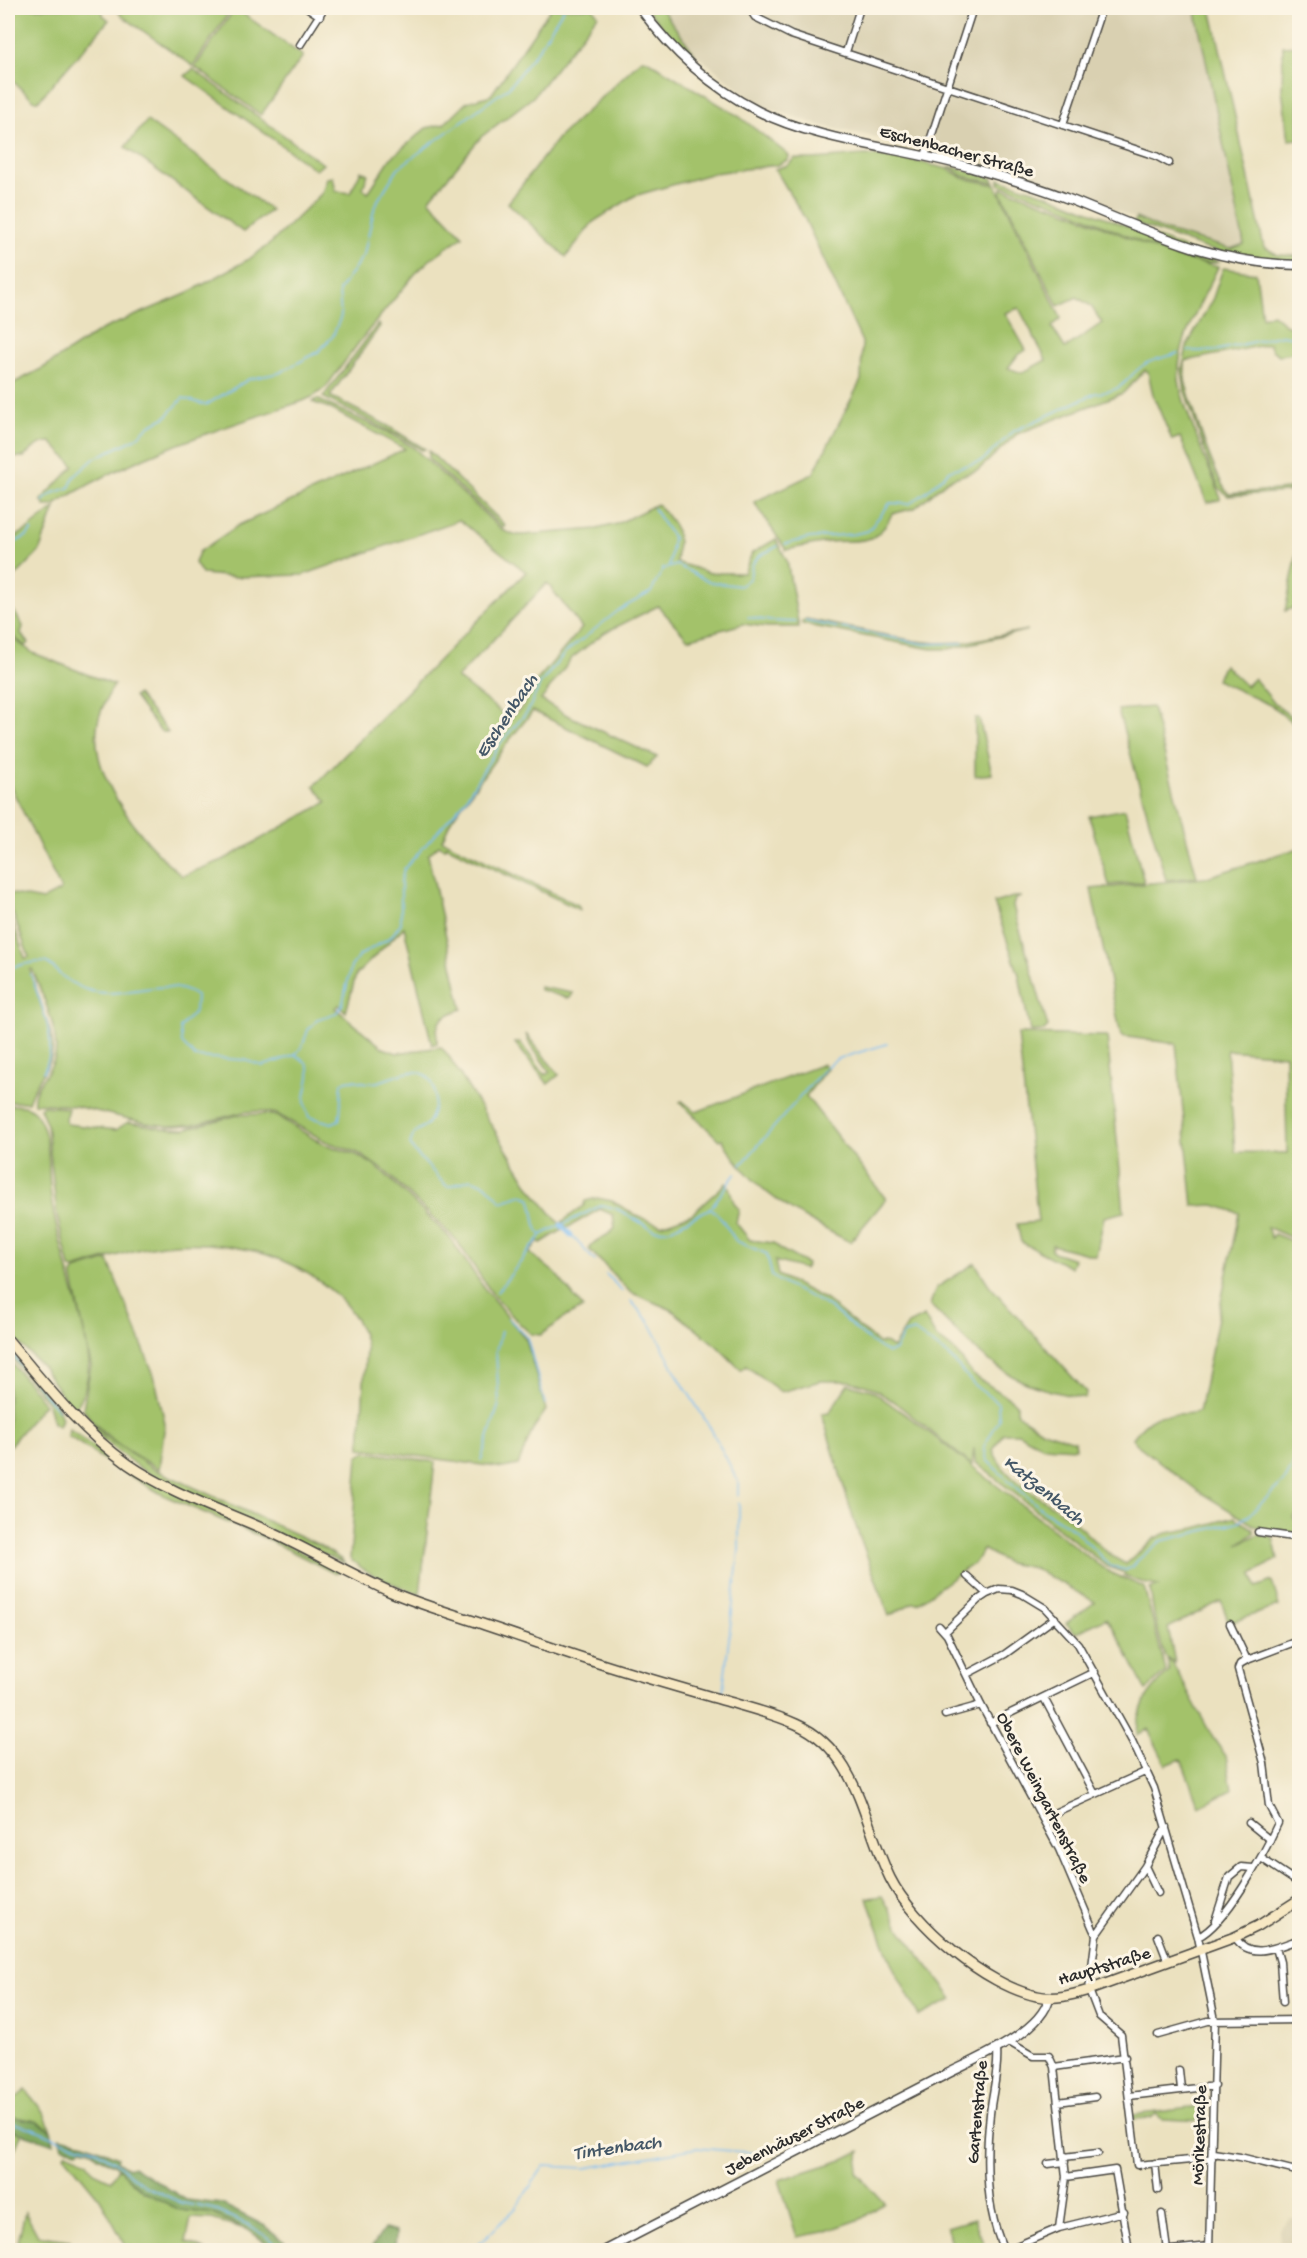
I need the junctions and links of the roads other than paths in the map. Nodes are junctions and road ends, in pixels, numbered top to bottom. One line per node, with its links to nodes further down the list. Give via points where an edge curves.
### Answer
1 (308, 8): 8 (street)
2 (324, 8): 8 (street)
3 (640, 8): 13 (street, Eschenbacher Straße, via 683,60 760,112 813,131)
4 (749, 8): 10 (street, via 755,17 791,35)
5 (860, 8): 10 (street)
6 (973, 8): 11 (street)
7 (1102, 8): 12 (street)
8 (320, 16): 9 (street)
9 (300, 45)
10 (846, 52): 11 (street)
11 (948, 88): 12 (street); 13 (street)
12 (1063, 124): 14 (street)
13 (925, 156): 15 (street, Eschenbacher Straße, via 1064,197 1194,249 1240,261)
14 (1169, 163)
15 (1299, 266)
16 (8, 1340): 55 (main road, via 95,1437 158,1483 306,1548 406,1598 608,1666 777,1717 813,1733 829,1745 851,1780 899,1893 932,1930 972,1965 1025,1993)
17 (1258, 1532): 18 (street)
18 (1299, 1538)
19 (967, 1576): 20 (street)
20 (987, 1594): 21 (street, Mörikestraße, via 1012,1590 1033,1600); 24 (street)
21 (1055, 1618): 27 (street, Mörikestraße, via 1078,1644); 28 (street, via 1005,1654)
22 (1230, 1624): 26 (street)
23 (939, 1626): 24 (street, Obere Weingartenstraße)
24 (945, 1632): 28 (street, Obere Weingartenstraße)
25 (1299, 1640): 26 (street)
26 (1247, 1660): 38 (street, via 1238,1669 1264,1763 1269,1806 1278,1822)
27 (1095, 1672): 29 (street); 33 (street, Mörikestraße)
28 (967, 1674): 30 (street, Obere Weingartenstraße)
29 (1044, 1698): 32 (street); 34 (street)
30 (981, 1706): 31 (street); 32 (street, Obere Weingartenstraße)
31 (945, 1715)
32 (990, 1724): 35 (street, Obere Weingartenstraße)
33 (1147, 1771): 34 (street); 37 (street, Mörikestraße)
34 (1095, 1794): 35 (street)
35 (1043, 1818): 46 (street, Obere Weingartenstraße)
36 (1249, 1823): 38 (street)
37 (1166, 1827): 40 (street); 48 (street, Mörikestraße)
38 (1270, 1840): 39 (street)
39 (1261, 1858): 41 (street); 42 (street)
40 (1145, 1866): 43 (street); 46 (street)
41 (1253, 1868): 45 (street); 45 (street, via 1241,1867 1229,1876)
42 (1299, 1884)
43 (1158, 1893)
44 (1299, 1899): 49 (main road, Hauptstraße)
45 (1214, 1923): 48 (street)
46 (1096, 1935): 54 (street)
47 (1158, 1936): 53 (street, Hauptstraße)
48 (1198, 1937): 52 (street, Mörikestraße)
49 (1236, 1937): 51 (street, via 1243,1946 1257,1951); 52 (main road, Hauptstraße)
50 (1299, 1939): 51 (street)
51 (1276, 1948): 56 (street)
52 (1201, 1950): 53 (main road, Hauptstraße); 57 (street, Mörikestraße)
53 (1168, 1962): 54 (main road, Hauptstraße)
54 (1089, 1990): 55 (main road, Hauptstraße); 62 (street, via 1099,2016 1121,2035)
55 (1050, 1998): 60 (street, Gartenstraße, via 1045,2010)
56 (1283, 2002)
57 (1215, 2020): 58 (street); 59 (street); 65 (street, Mörikestraße)
58 (1299, 2020)
59 (1158, 2035)
60 (1009, 2042): 61 (street, Gartenstraße); 63 (street, via 1033,2056 1049,2056)
61 (997, 2050): 82 (street, Jebenhäuser Straße); 83 (street, Gartenstraße, via 989,2115 988,2179 994,2220)
62 (1125, 2057): 63 (street); 67 (street)
63 (1054, 2067): 69 (street)
64 (1179, 2070): 66 (street)
65 (1215, 2086): 66 (street); 71 (street, Mörikestraße)
66 (1181, 2089): 67 (street)
67 (1129, 2096): 73 (street, via 1137,2165)
68 (1095, 2097): 69 (street)
69 (1058, 2102): 72 (street)
70 (1098, 2153): 72 (street)
71 (1213, 2155): 73 (street); 75 (street, via 1240,2157); 81 (street, Mörikestraße)
72 (1065, 2159): 74 (street); 76 (street)
73 (1155, 2163): 77 (street)
74 (1048, 2164)
75 (1299, 2172)
76 (1066, 2177): 78 (street, via 1115,2170); 80 (street)
77 (1158, 2190)
78 (1124, 2212): 80 (street); 84 (street)
79 (1162, 2214): 85 (street)
80 (1059, 2228): 83 (street)
81 (1209, 2248): 85 (street)
82 (606, 2250)
83 (1006, 2250)
84 (1129, 2250)
85 (1169, 2250)

